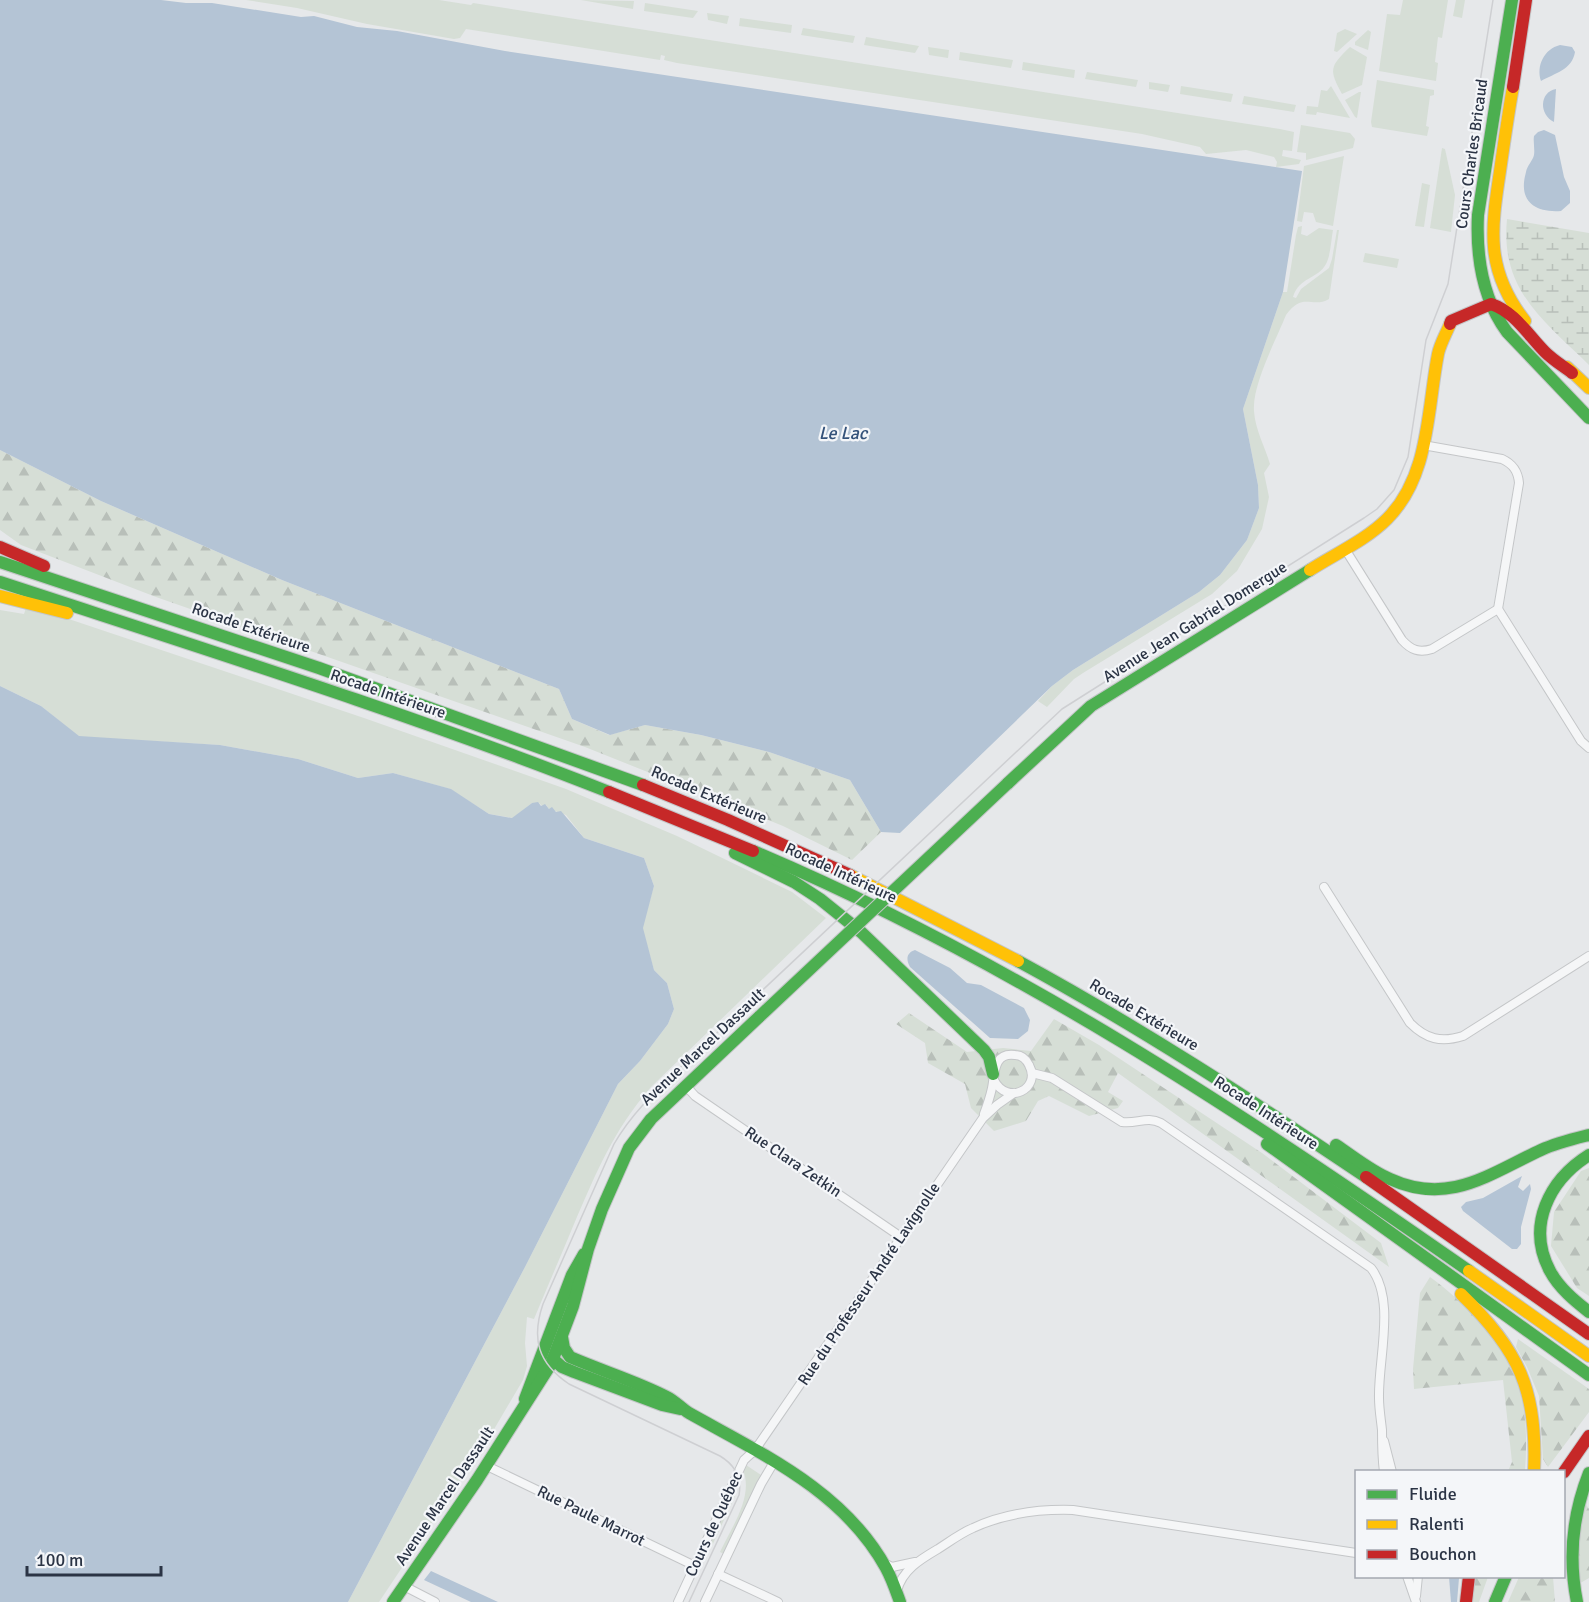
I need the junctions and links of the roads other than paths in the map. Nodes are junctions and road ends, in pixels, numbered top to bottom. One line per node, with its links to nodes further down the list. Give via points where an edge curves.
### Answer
1 (1512, 0): 3 (main road, Cours Charles Bricaud, via 1477,230 1479,264)
2 (1526, 0): 3 (main road, Cours Charles Bricaud, via 1492,227)
3 (1499, 307): 4 (main road); 5 (main road, Cours Charles Bricaud, via 1507,332); 6 (main road, Avenue Jean Gabriel Domergue, via 1451,321 1437,357)
4 (1589, 388)
5 (1589, 418)
6 (1423, 445): 8 (main road, Avenue Jean Gabriel Domergue, via 1417,474 1400,504 1373,531); 13 (street, via 1502,459 1518,474)
7 (0, 548): 11 (main road, via 64,574)
8 (1345, 549): 13 (street, via 1402,640 1415,651 1432,648); 18 (main road, Avenue Jean Gabriel Domergue, bridge, via 1091,706)
9 (0, 562): 11 (main road, Rocade Extérieure)
10 (0, 582): 14 (main road, Rocade Intérieure)
11 (80, 587): 20 (main road, Rocade Extérieure, via 538,746 723,818 857,878 976,938)
12 (0, 596): 14 (main road)
13 (1498, 609): 15 (street, via 1581,741)
14 (157, 634): 16 (main road, Rocade Intérieure)
15 (1589, 747)
16 (581, 781): 22 (main road, Rocade Intérieure, via 739,844 888,913 1044,996); 23 (main road, via 768,869 820,899 861,932 984,1050)
17 (1324, 887): 19 (street, via 1410,1023 1423,1034 1440,1040 1463,1036)
18 (884, 900): 24 (main road, Avenue Marcel Dassault, bridge)
19 (1589, 956)
20 (1185, 1059): 27 (main road, via 1386,1177 1415,1188 1463,1188 1543,1149); 33 (main road, Rocade Extérieure, via 1331,1154)
21 (1032, 1073): 23 (street, via 1027,1061 1015,1055 1002,1057); 25 (street, via 1025,1089); 42 (street, via 1052,1078 1122,1122 1149,1119 1161,1123 1371,1268 1381,1285 1385,1311 1379,1398)
22 (1174, 1073): 29 (main road); 35 (main road, Rocade Intérieure)
23 (993, 1077): 25 (street, via 1001,1090); 26 (street, Rue du Professeur André Lavignolle)
24 (686, 1086): 30 (street, Rue Clara Zetkin, via 695,1096); 31 (main road, Avenue Marcel Dassault, via 651,1119 629,1148)
25 (1014, 1094): 26 (street, Rue du Professeur André Lavignolle)
26 (983, 1118): 30 (street, Rue du Professeur André Lavignolle)
27 (1589, 1134)
28 (1589, 1155): 32 (main road, via 1570,1166 1550,1192 1544,1207 1541,1239 1550,1270)
29 (1356, 1209): 38 (main road); 50 (main road, via 1462,1295 1488,1319 1509,1347 1533,1405)
30 (901, 1237): 44 (street, Rue du Professeur André Lavignolle)
31 (588, 1249): 34 (main road, Avenue Marcel Dassault); 36 (main road, Avenue Marcel Dassault, via 559,1328); 37 (main road, Avenue Marcel Dassault, via 572,1275)
32 (1589, 1311)
33 (1589, 1334)
34 (562, 1337): 36 (main road, Avenue Marcel Dassault); 39 (main road, via 570,1357)
35 (1589, 1356)
36 (554, 1359): 37 (main road); 39 (main road); 40 (main road, Avenue Marcel Dassault); 41 (main road, via 574,1372)
37 (539, 1363): 40 (main road, Avenue Marcel Dassault)
38 (1589, 1375)
39 (626, 1381): 41 (main road, via 666,1397)
40 (523, 1407): 47 (main road, Avenue Marcel Dassault)
41 (682, 1409): 44 (main road)
42 (1382, 1432): 48 (street); 49 (street)
43 (1589, 1436): 51 (main road)
44 (755, 1449): 46 (main road); 57 (street, Cours de Québec, via 744,1460)
45 (1589, 1457): 53 (main road, via 1571,1501)
46 (774, 1462): 56 (main road, via 834,1503 861,1531); 59 (street, Cours de Québec)
47 (487, 1466): 57 (street, Rue Paule Marrot); 66 (main road, Avenue Marcel Dassault)
48 (1384, 1470)
49 (1392, 1470)
50 (1534, 1470)
51 (1564, 1470)
52 (1589, 1473): 65 (main road, via 1573,1525)
53 (1565, 1530)
54 (1355, 1553): 55 (street, via 1065,1509 987,1522)
55 (918, 1561): 56 (street, via 892,1567); 68 (street, via 906,1574)
56 (883, 1563): 68 (main road)
57 (695, 1566): 72 (street, Cours de Québec)
58 (1565, 1571): 65 (main road)
59 (718, 1574): 73 (street, Cours de Québec); 74 (street)
60 (1408, 1578): 69 (street)
61 (1418, 1578): 69 (street)
62 (1469, 1578): 75 (main road)
63 (1496, 1578): 76 (main road)
64 (1505, 1578): 77 (main road)
65 (1568, 1581): 78 (main road); 79 (main road)
66 (404, 1586): 70 (main road, Avenue Marcel Dassault); 71 (street)
67 (1589, 1596): 79 (main road)
68 (899, 1597)
69 (1416, 1601)
70 (393, 1602)
71 (435, 1602)
72 (678, 1602)
73 (705, 1602)
74 (778, 1602)
75 (1466, 1602)
76 (1490, 1602)
77 (1496, 1602)
78 (1569, 1602)
79 (1579, 1602)

